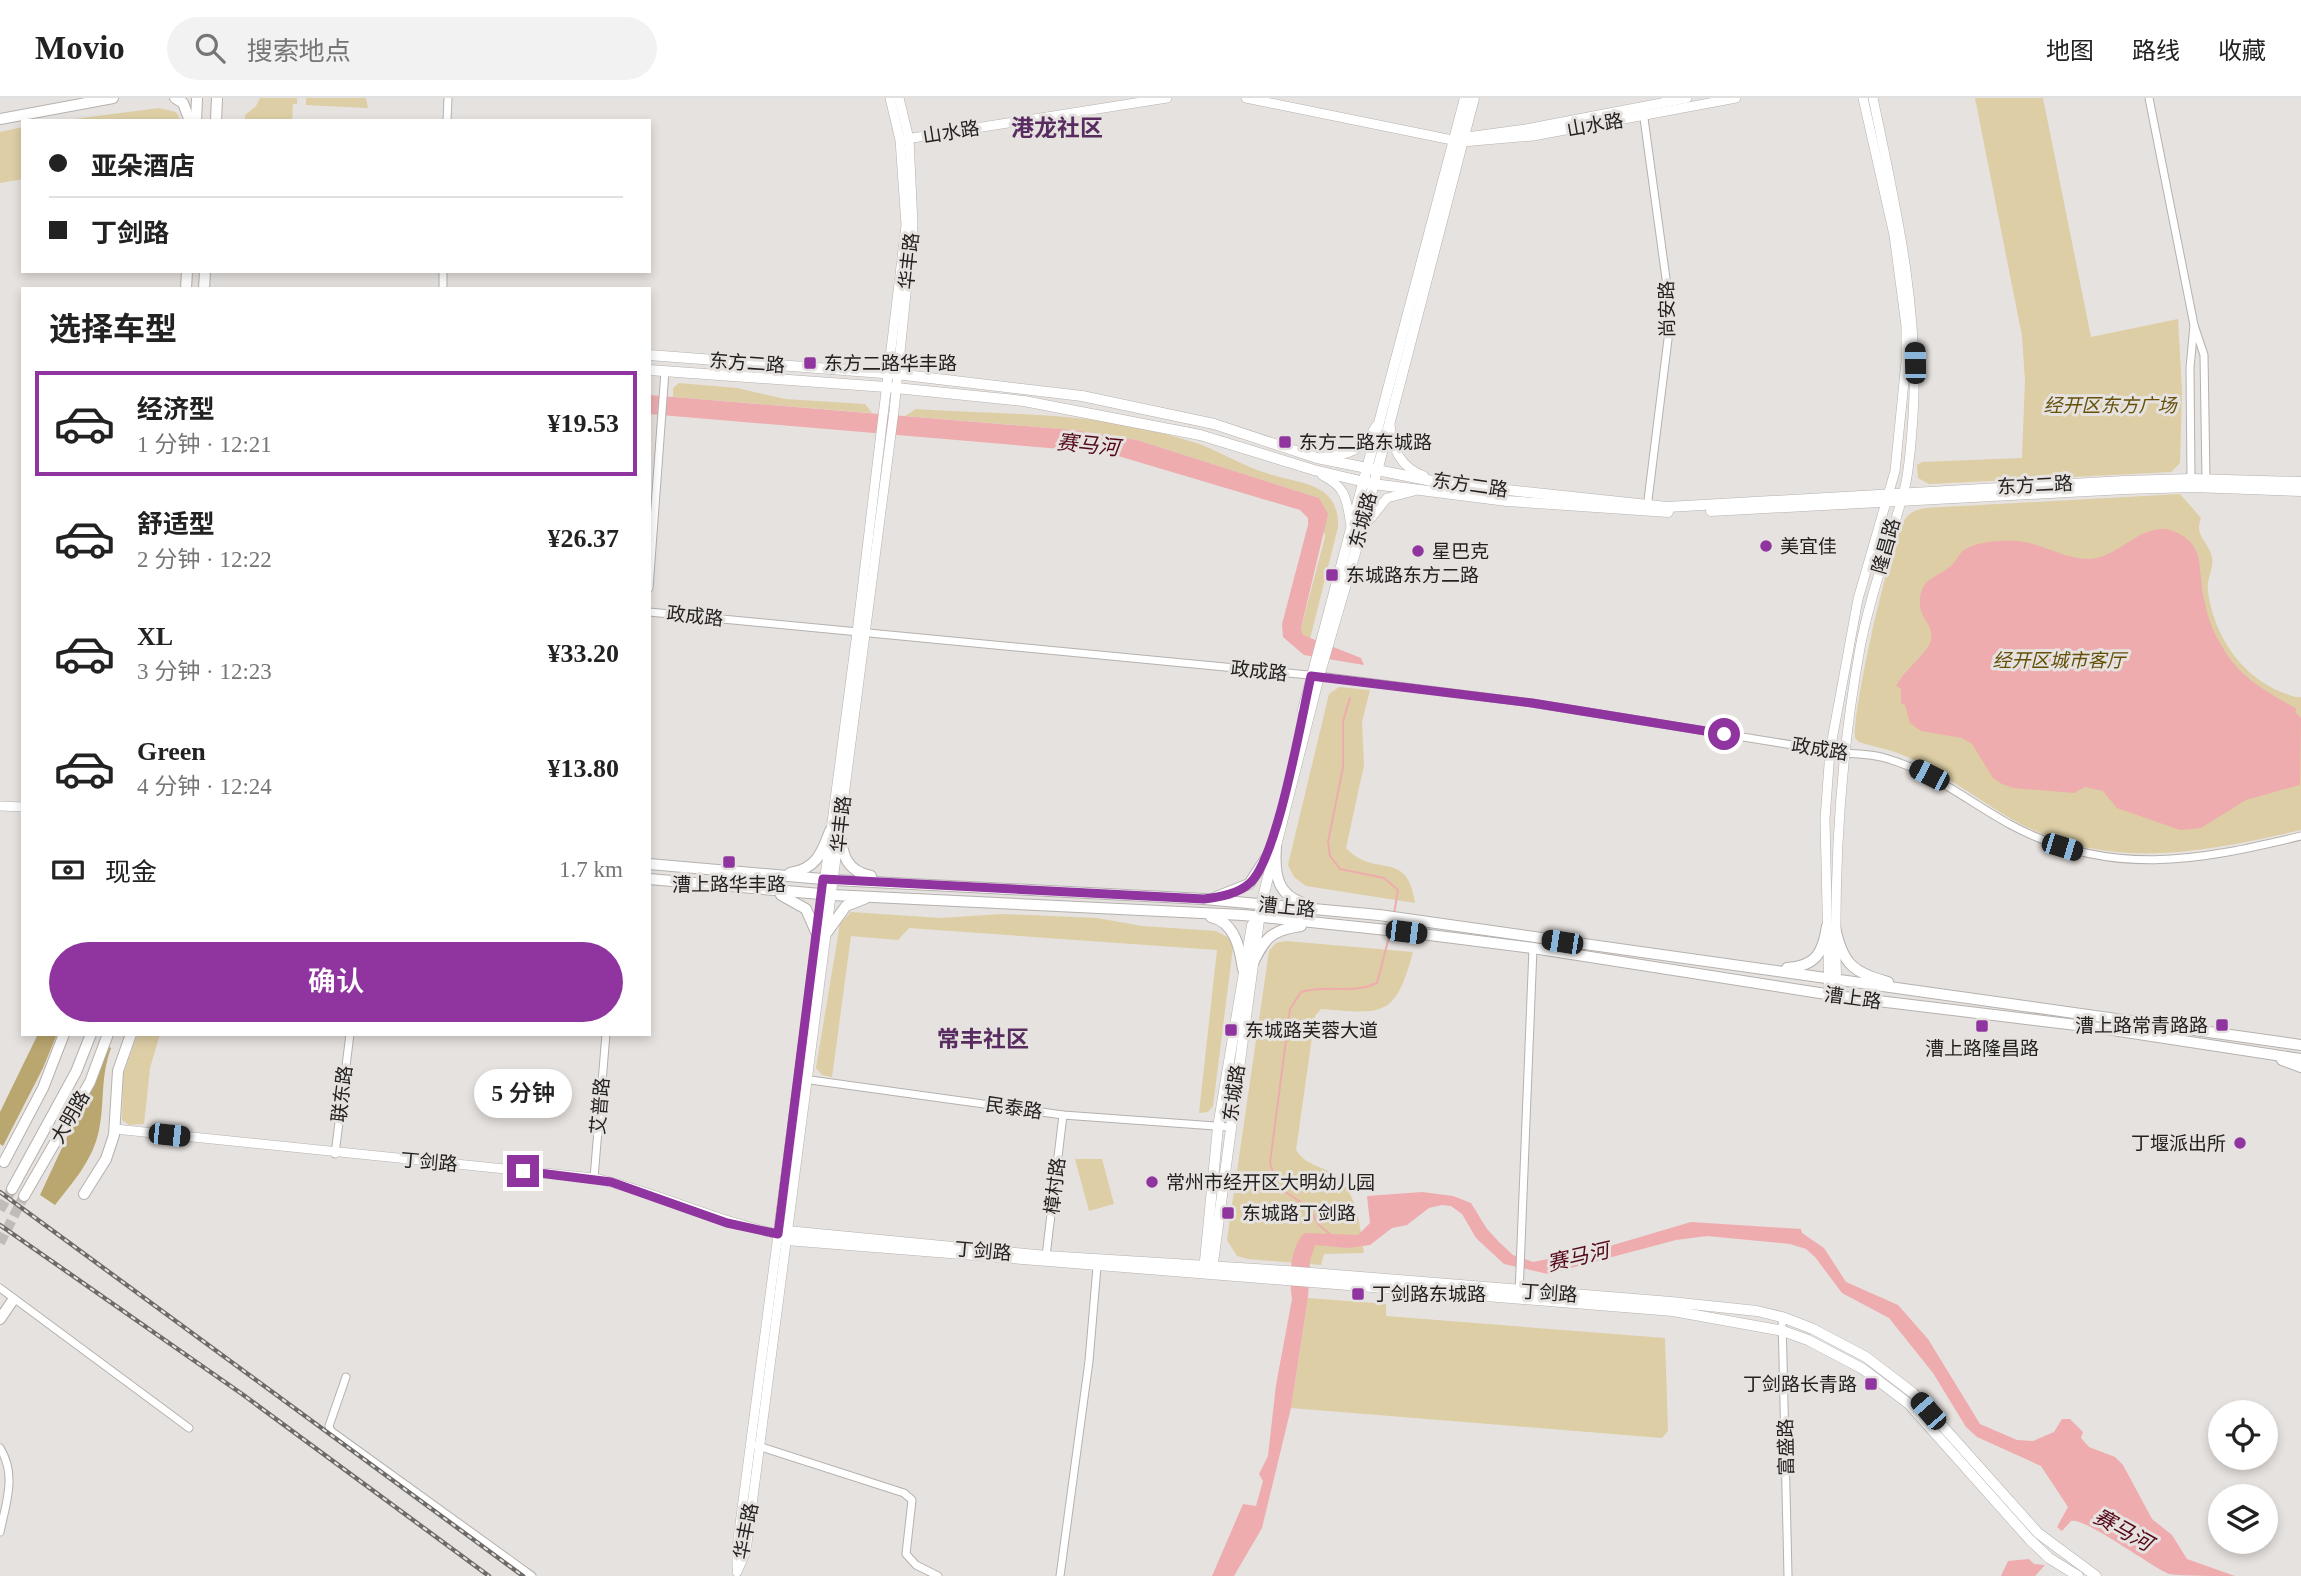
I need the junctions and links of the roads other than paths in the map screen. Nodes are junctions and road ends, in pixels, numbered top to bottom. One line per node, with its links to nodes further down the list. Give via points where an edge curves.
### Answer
1 (113, 98): 18 (main road)
2 (174, 98): 19 (main road, via 183,103)
3 (197, 98): 20 (main road)
4 (217, 98): 21 (main road)
5 (448, 98): 22 (street)
6 (890, 98): 23 (street, 华丰路)
7 (899, 98): 23 (street, 华丰路)
8 (1167, 98): 23 (street, 山水路)
9 (1246, 98): 24 (street, 山水路)
10 (1465, 98): 24 (main road, 东城路)
11 (1474, 98): 24 (main road, 东城路)
12 (1687, 98): 17 (street, 山水路)
13 (1736, 98): 17 (street, 山水路)
14 (1863, 98): 43 (street, 隆昌路, via 1894,235 1906,326 1902,419)
15 (1873, 98): 42 (street, 隆昌路, via 1913,320 1913,419)
16 (2149, 98): 25 (street)
17 (1643, 111): 24 (street, 山水路, via 1533,136); 44 (street, 尚安路, via 1671,315)
18 (0, 119)
19 (192, 119)
20 (193, 119)
21 (216, 119)
22 (447, 119)
23 (905, 139): 29 (street, 华丰路, via 913,225)
24 (1460, 139): 31 (main road, 东城路)
25 (2194, 325): 35 (street); 36 (street, via 2204,355)
26 (651, 355): 29 (main road, 东方二路)
27 (651, 370): 28 (main road, 东方二路)
28 (665, 371): 30 (main road, 东方二路); 46 (street)
29 (892, 374): 30 (street, 华丰路); 32 (main road, 东方二路, via 1138,406 1214,424)
30 (891, 387): 34 (main road, 东方二路, via 1024,401 1124,418 1200,435); 48 (street, 华丰路, via 883,411); 48 (street, 华丰路, via 894,411)
31 (1384, 421): 32 (street, via 1357,450); 33 (main road, 东城路); 39 (street, via 1392,448 1402,462 1413,472)
32 (1317, 458): 33 (main road, 东方二路)
33 (1371, 469): 37 (main road, 东城路); 39 (main road, 东方二路)
34 (1314, 471): 37 (main road, 东方二路); 45 (street, via 1339,483)
35 (2191, 479): 36 (main road, 东方二路); 42 (main road, 东方二路)
36 (2206, 480): 38 (main road, 东方二路)
37 (1368, 482): 40 (main road, 东方二路); 45 (main road, 东城路)
38 (2301, 482)
39 (1442, 483): 44 (main road, 东方二路)
40 (1428, 489): 44 (main road, 东方二路, via 1507,500); 45 (street, via 1387,498)
41 (2301, 491): 42 (main road, 东方二路, via 2193,487)
42 (1902, 496): 43 (main road, 东方二路); 51 (street, 隆昌路, via 1870,601)
43 (1886, 498): 44 (main road, 东方二路); 50 (street, 隆昌路, via 1858,599)
44 (1647, 508)
45 (1357, 530): 49 (main road, 东城路)
46 (651, 562)
47 (651, 612): 48 (street, 政成路)
48 (862, 632): 49 (street, 政成路); 54 (street, 华丰路)
49 (1315, 676): 50 (street, 政成路, via 1532,703); 56 (main road, 东城路)
50 (1830, 751): 51 (street, 政成路); 71 (street, 隆昌路, via 1825,819)
51 (1842, 753): 55 (street, 政成路, via 1882,757 1915,768 2043,841 2114,859 2142,862 2209,857); 71 (street, 隆昌路)
52 (0, 806): 53 (street)
53 (21, 807)
54 (834, 831): 58 (main road, via 821,858 811,866); 60 (street, 华丰路); 61 (main road, via 849,866 859,873)
55 (2301, 836)
56 (1272, 851): 65 (main road, via 1249,884); 66 (main road, 东城路); 68 (main road, via 1285,893 1297,901)
57 (651, 864): 58 (main road, 漕上路)
58 (776, 876): 60 (main road, 漕上路)
59 (651, 879): 62 (main road, 漕上路)
60 (829, 879): 61 (main road, 漕上路); 63 (street, 华丰路)
61 (901, 883): 65 (main road, 漕上路)
62 (765, 890): 63 (main road, 漕上路); 72 (main road, via 806,909)
63 (827, 894): 64 (main road, 漕上路); 72 (street, 华丰路)
64 (873, 896): 67 (main road, 漕上路); 72 (main road, via 846,906)
65 (1204, 899): 66 (main road, 漕上路)
66 (1259, 904): 68 (main road, 漕上路); 69 (main road, 东城路)
67 (1180, 912): 69 (main road, 漕上路); 75 (main road, via 1219,919 1233,932)
68 (1344, 912): 74 (main road, 漕上路)
69 (1256, 917): 70 (main road, 漕上路); 75 (main road, 东城路)
70 (1316, 924): 73 (main road, 漕上路); 75 (main road, via 1275,932 1264,940)
71 (1831, 926): 74 (main road, via 1818,959 1803,967); 76 (street, 隆昌路); 78 (main road, via 1844,959 1855,970)
72 (821, 933): 89 (street, 华丰路)
73 (1533, 948): 77 (main road, 漕上路); 104 (street)
74 (1749, 967): 76 (main road, 漕上路)
75 (1247, 968): 91 (main road, 东城路)
76 (1832, 980): 77 (street, 隆昌路); 78 (main road, 漕上路)
77 (1833, 995): 86 (main road, 漕上路)
78 (1935, 995): 85 (main road, 漕上路)
79 (63, 1036): 94 (main road, via 43,1088)
80 (90, 1036): 96 (main road, 大明路, via 76,1072)
81 (107, 1036): 98 (main road, 大明路, via 90,1082)
82 (130, 1036): 92 (main road, via 118,1071)
83 (350, 1036): 93 (street, 联东路)
84 (606, 1036): 95 (street, 艾普路)
85 (2301, 1043)
86 (2267, 1054): 87 (main road, 漕上路); 88 (main road)
87 (2301, 1059)
88 (2301, 1067)
89 (803, 1079): 90 (street, 民泰路); 99 (street, 华丰路)
90 (1063, 1115): 91 (street, 民泰路); 100 (street, 樟村路)
91 (1224, 1127): 102 (main road, 东城路)
92 (115, 1129): 93 (street, 丁剑路); 97 (main road, via 106,1159)
93 (335, 1154): 95 (street, 丁剑路)
94 (4, 1162)
95 (594, 1178): 99 (street, 丁剑路, via 639,1189 727,1223)
96 (12, 1189)
97 (84, 1194)
98 (24, 1196)
99 (784, 1235): 100 (main road, 丁剑路); 101 (main road, 丁剑路); 110 (street, 华丰路)
100 (1046, 1256): 102 (main road, 丁剑路)
101 (1097, 1267): 102 (main road, 丁剑路); 116 (street)
102 (1208, 1271): 104 (main road, 丁剑路)
103 (6, 1293): 106 (main road); 109 (street)
104 (1519, 1295): 105 (main road, 丁剑路, via 1671,1302); 107 (main road, 丁剑路, via 1674,1311)
105 (1782, 1317): 107 (street, 富盛路); 119 (main road, 丁剑路, via 1866,1357 1913,1393 2038,1533)
106 (0, 1319)
107 (1783, 1331): 117 (street, 富盛路); 118 (main road, 丁剑路, via 1863,1369 1909,1404 2030,1540)
108 (346, 1377): 114 (street, via 331,1431)
109 (189, 1428)
110 (756, 1445): 113 (street, 华丰路); 115 (street, via 904,1493 912,1500 905,1554)
111 (0, 1448): 112 (street, via 9,1461 11,1482)
112 (0, 1532)
113 (736, 1574)
114 (533, 1576)
115 (938, 1576)
116 (1060, 1576)
117 (1788, 1576)
118 (2078, 1576)
119 (2096, 1576)

